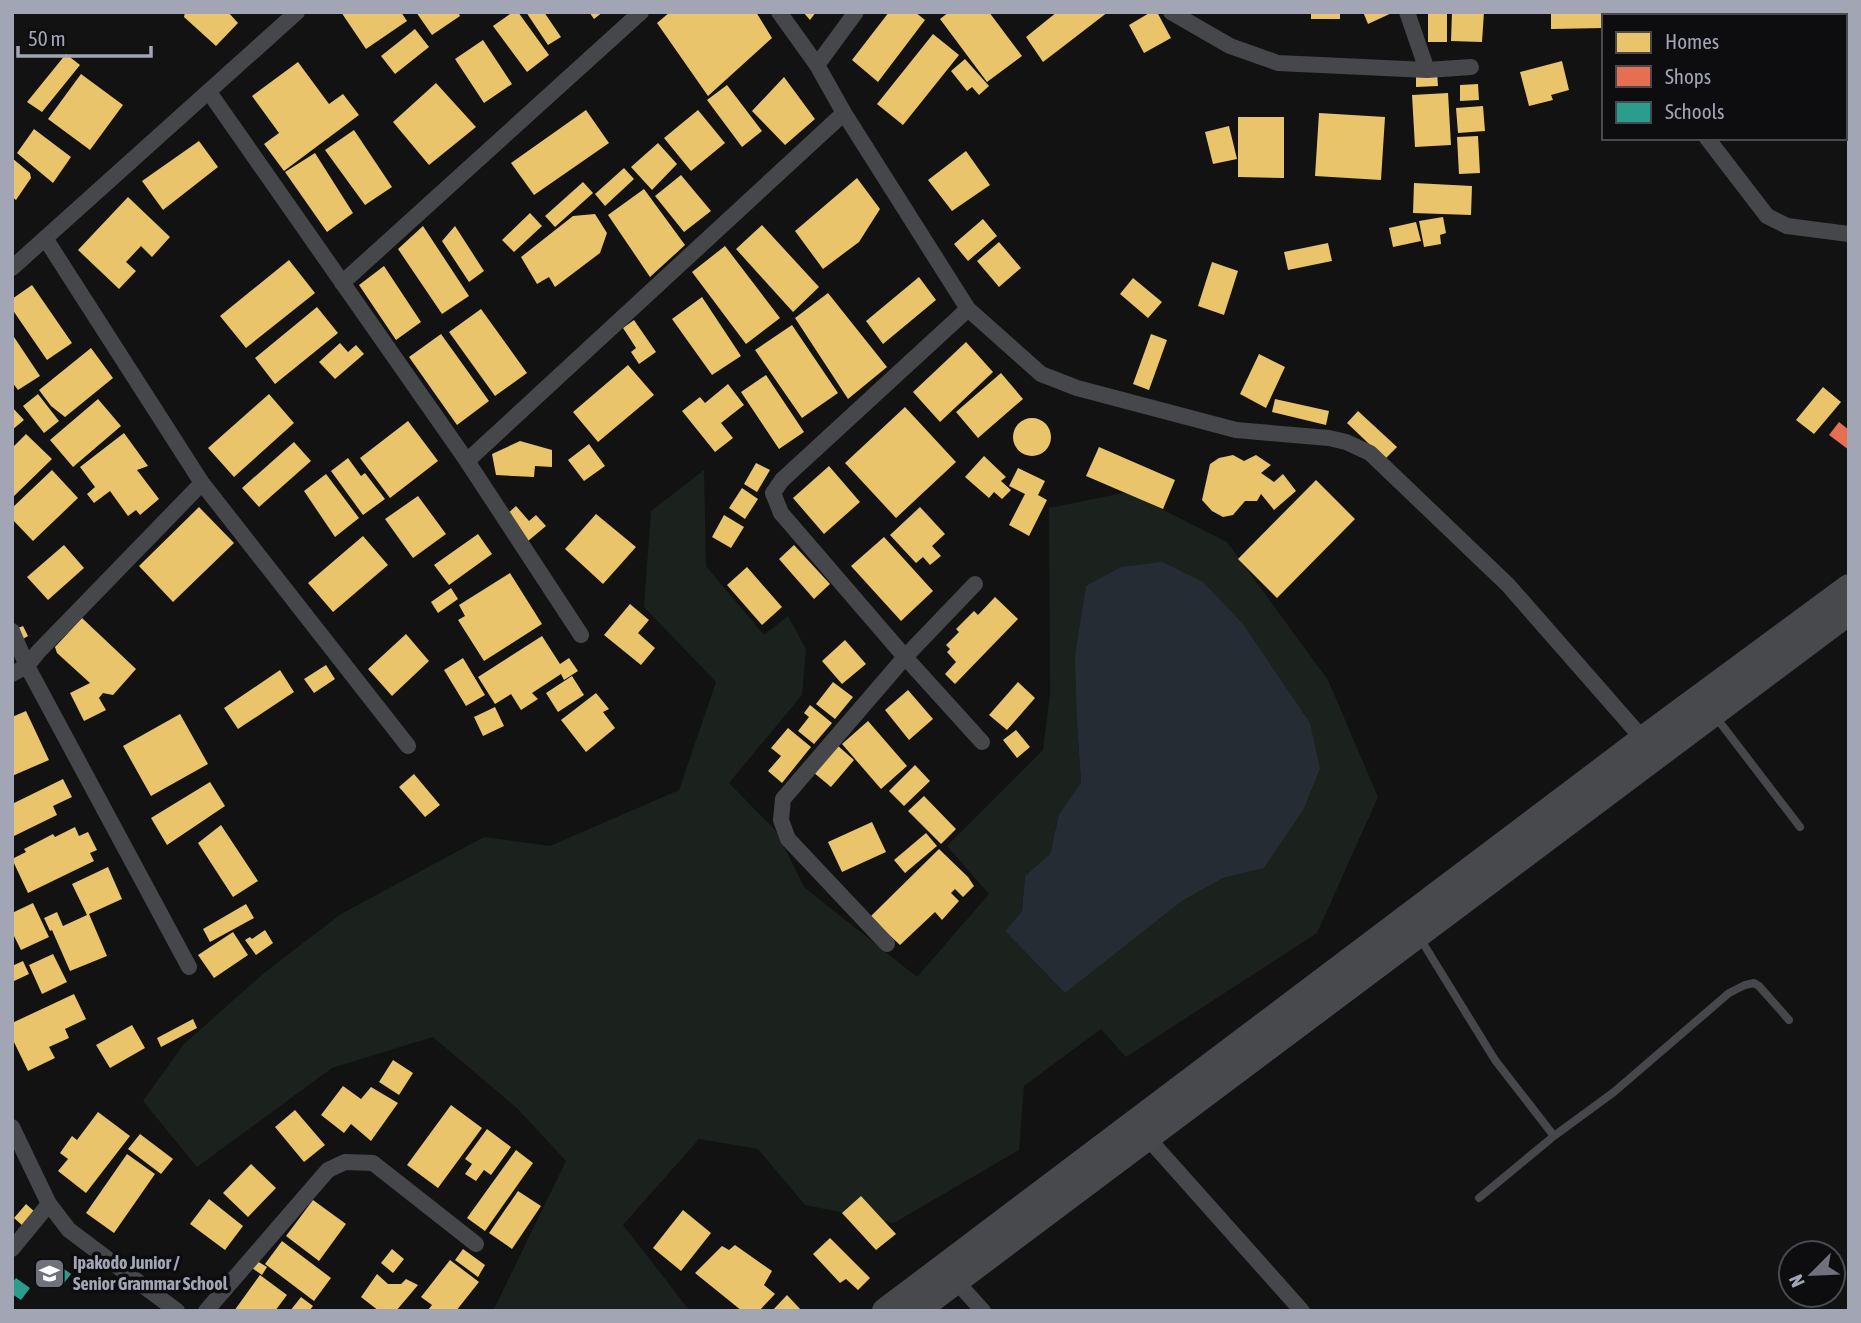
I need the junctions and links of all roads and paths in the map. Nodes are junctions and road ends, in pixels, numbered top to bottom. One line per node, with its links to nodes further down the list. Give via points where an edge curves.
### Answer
1 (297, 12): 10 (street)
2 (641, 12): 16 (street)
3 (779, 12): 7 (street)
4 (856, 12): 7 (street)
5 (1171, 12): 9 (street, via 1230,46 1278,63)
6 (1407, 12): 9 (street)
7 (817, 65): 11 (street)
8 (1471, 68): 9 (street)
9 (1427, 70)
10 (209, 92): 14 (street); 16 (street)
11 (844, 113): 17 (street); 18 (street)
12 (1709, 140): 13 (street, via 1767,216 1787,226)
13 (1849, 234)
14 (45, 238): 15 (street); 19 (street)
15 (12, 268)
16 (342, 283): 18 (street)
17 (968, 309): 25 (street, via 782,480 773,494 780,513); 28 (street, via 1041,374 1077,388 1236,430 1329,438 1370,453 1508,585)
18 (467, 461): 24 (street)
19 (202, 483): 26 (street); 30 (street)
20 (975, 584): 25 (street)
21 (1849, 587): 28 (main road)
22 (1849, 612): 27 (main road)
23 (12, 631): 26 (street)
24 (581, 635)
25 (905, 657): 29 (street); 33 (street, via 783,799 781,820 788,839)
26 (20, 670): 34 (street)
27 (1713, 714): 31 (lane); 32 (main road)
28 (1643, 739): 46 (main road)
29 (982, 742)
30 (408, 746)
31 (1800, 827)
32 (1417, 934): 37 (main road); 38 (lane, via 1495,1060)
33 (887, 944)
34 (189, 967)
35 (1789, 1020): 38 (lane, via 1759,986 1739,987)
36 (12, 1127): 40 (street)
37 (1146, 1136): 43 (main road); 49 (street)
38 (1554, 1136): 39 (lane)
39 (1479, 1198)
40 (48, 1205): 42 (street); 44 (street, via 69,1230)
41 (476, 1244): 45 (street, via 373,1163 345,1162 328,1170)
42 (12, 1249)
43 (956, 1281): 47 (main road); 48 (street)
44 (177, 1311)
45 (206, 1311)
46 (885, 1311)
47 (916, 1311)
48 (983, 1311)
49 (1302, 1311)

